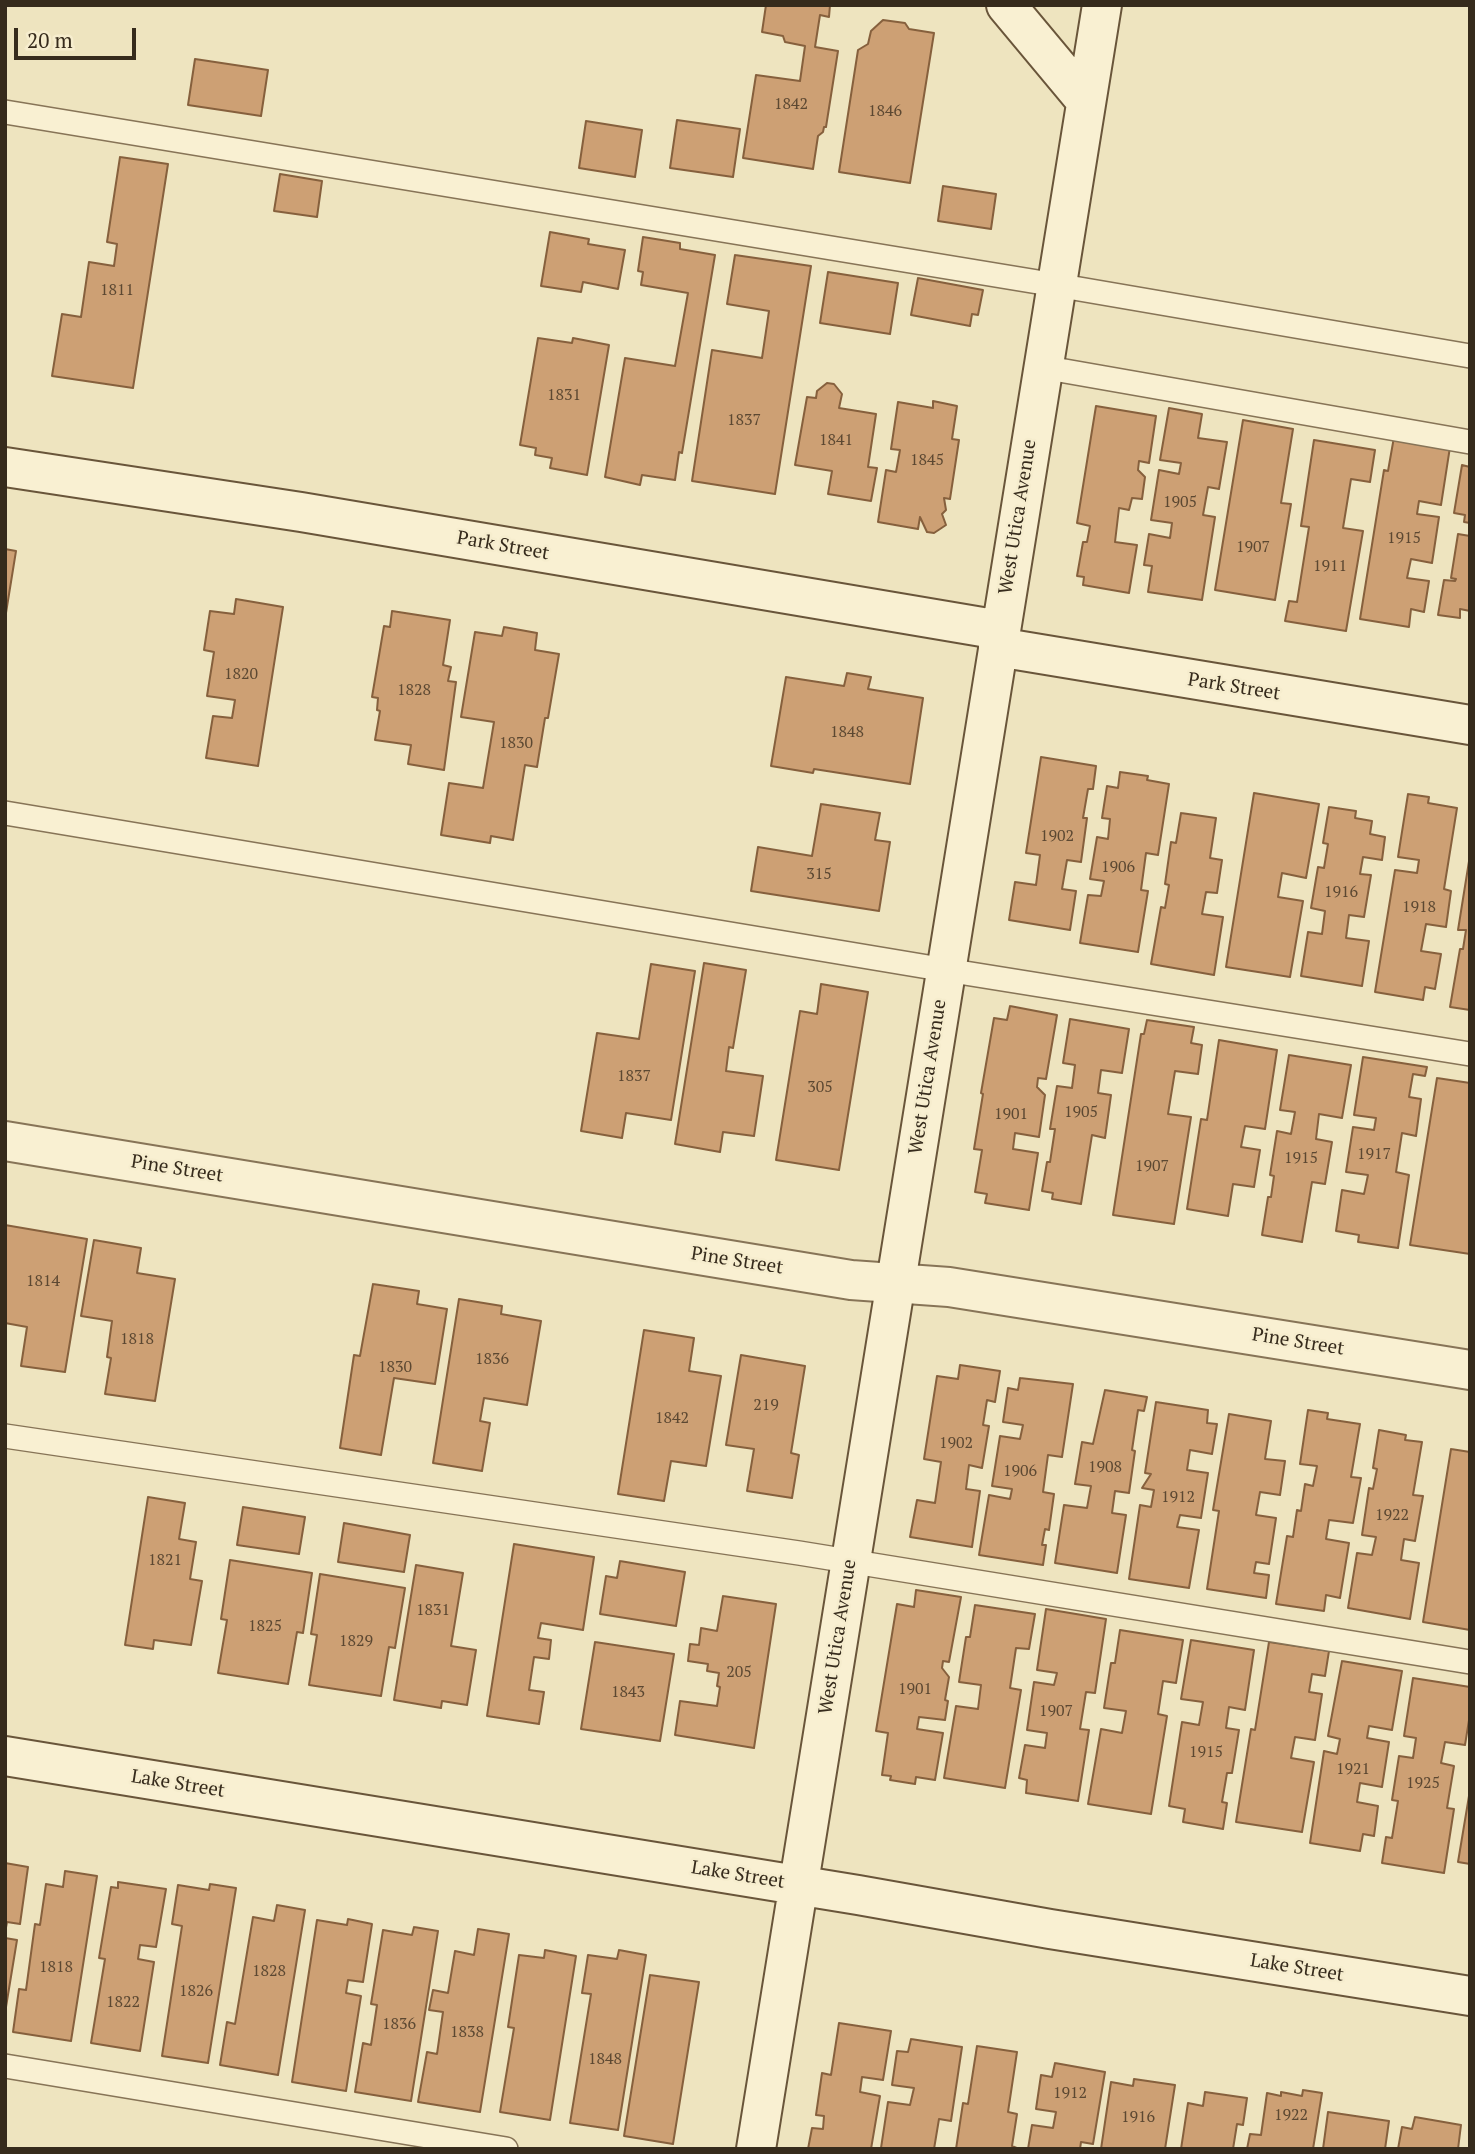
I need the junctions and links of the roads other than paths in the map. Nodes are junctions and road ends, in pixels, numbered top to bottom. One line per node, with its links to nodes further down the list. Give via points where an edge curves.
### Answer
1 (1006, 5): 3 (street)
2 (1102, 5): 3 (street, West Utica Avenue)
3 (1086, 101): 5 (street, West Utica Avenue)
4 (5, 112): 5 (lane)
5 (1056, 285): 6 (lane); 7 (street, West Utica Avenue)
6 (1470, 356)
7 (1042, 367): 8 (lane); 10 (street, West Utica Avenue)
8 (1470, 442)
9 (5, 467): 10 (street, Park Street, via 301,512)
10 (999, 639): 11 (street, Park Street); 13 (street, West Utica Avenue)
11 (1470, 725)
12 (5, 813): 13 (lane)
13 (946, 970): 14 (lane); 16 (street, West Utica Avenue)
14 (1470, 1054)
15 (5, 1141): 16 (street, Pine Street, via 851,1280)
16 (895, 1283): 17 (street, Pine Street, via 949,1286); 19 (street, West Utica Avenue)
17 (1470, 1370)
18 (5, 1436): 19 (lane)
19 (850, 1561): 20 (lane); 22 (street, West Utica Avenue)
20 (1470, 1661)
21 (5, 1756): 22 (street, Lake Street)
22 (798, 1885): 23 (street, Lake Street); 26 (street, West Utica Avenue)
23 (1470, 1996)
24 (5, 2066): 25 (lane)
25 (506, 2149)
26 (755, 2149)

